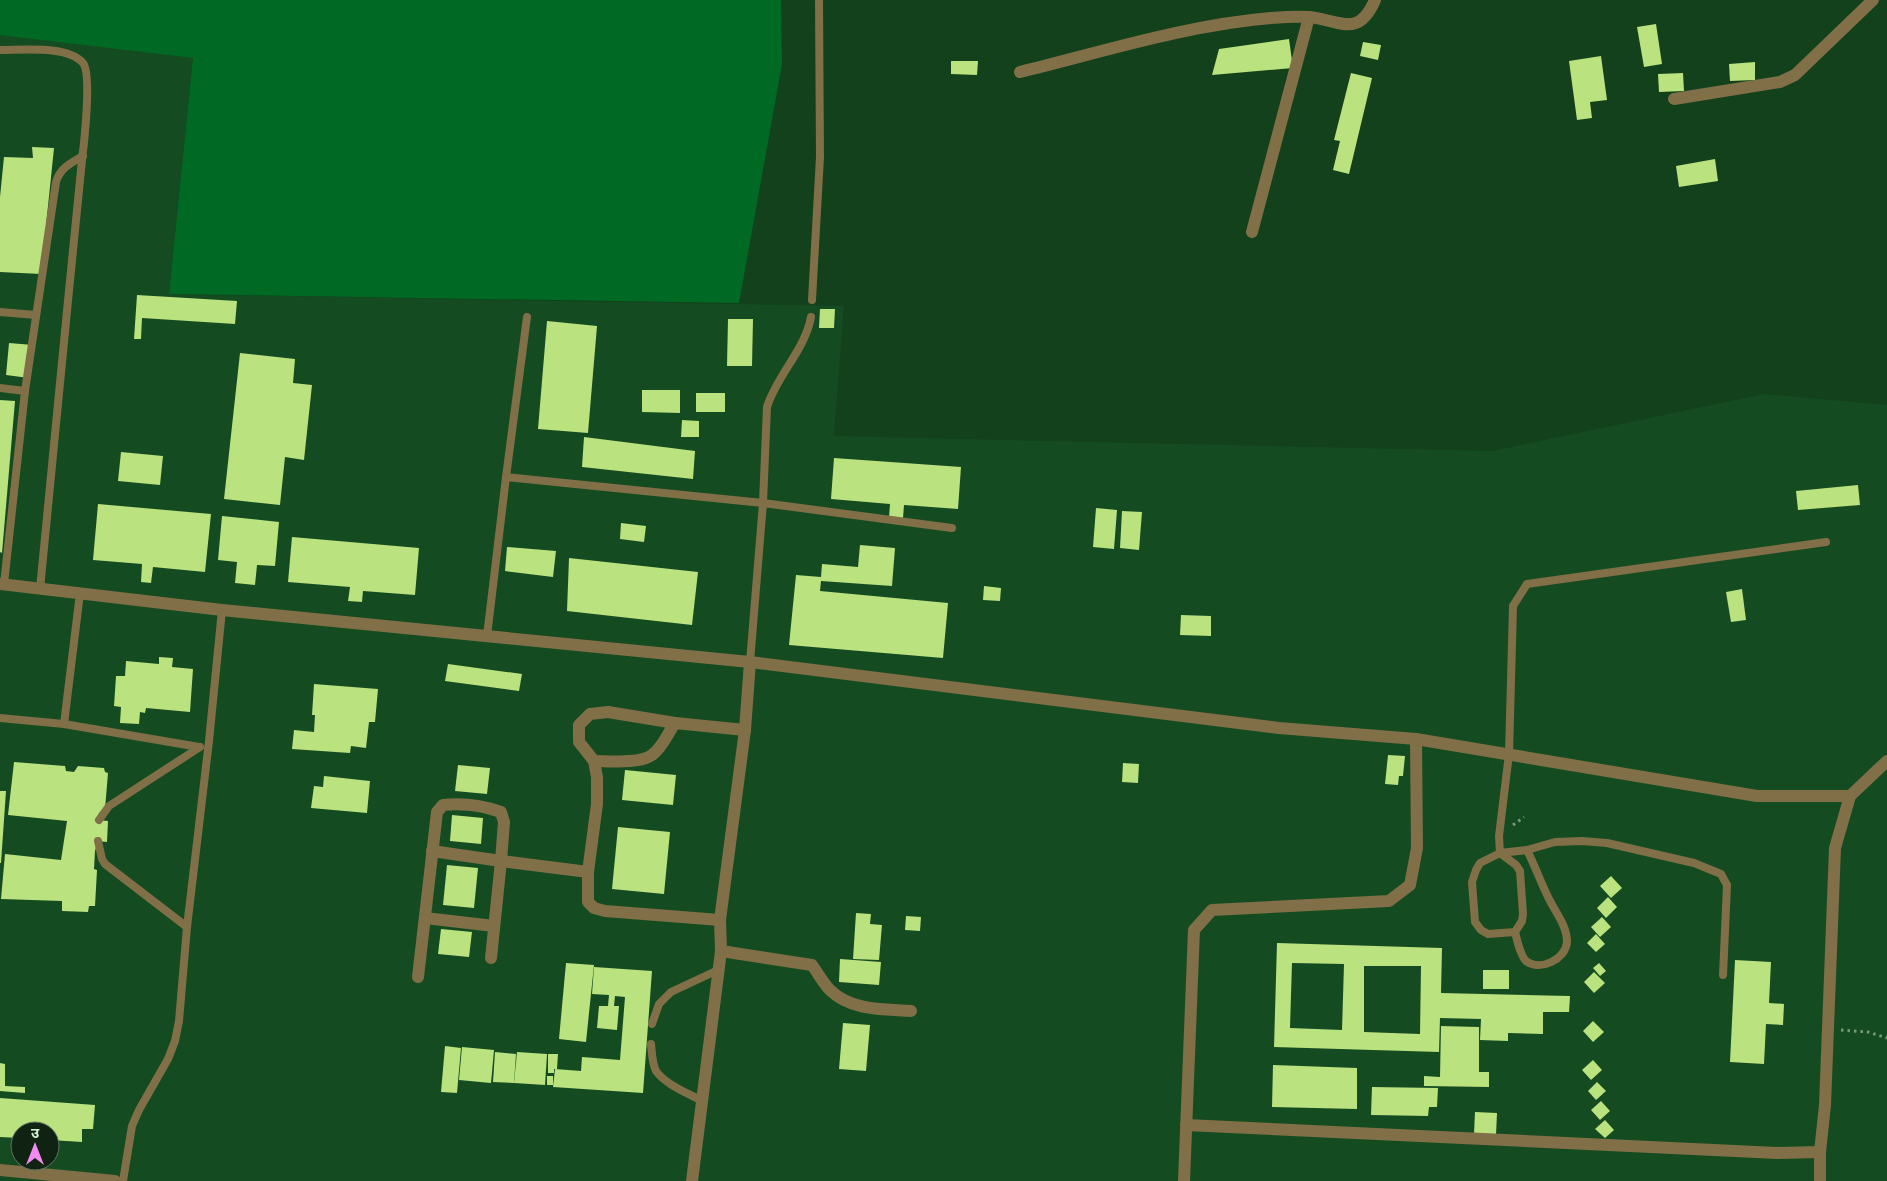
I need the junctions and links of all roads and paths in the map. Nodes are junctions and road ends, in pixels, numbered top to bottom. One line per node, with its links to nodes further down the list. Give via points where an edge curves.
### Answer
1 (819, 0): 10 (lane, via 820,157)
2 (1375, 0): 4 (street, via 1363,20 1347,26)
3 (1873, 0): 7 (street, via 1787,79)
4 (1309, 17): 6 (street, via 1270,18 1191,30); 9 (street)
5 (0, 50): 8 (lane, via 59,51 73,55 84,64 88,78)
6 (1020, 72)
7 (1674, 99)
8 (83, 156): 12 (lane, via 58,175); 22 (lane)
9 (1252, 232)
10 (812, 300)
11 (0, 312): 12 (lane)
12 (36, 315): 16 (lane)
13 (811, 316): 18 (lane, via 806,333 767,407)
14 (527, 317): 17 (lane)
15 (0, 388): 16 (lane)
16 (25, 391): 21 (lane)
17 (506, 477): 18 (lane); 25 (lane)
18 (763, 503): 19 (lane); 26 (lane)
19 (952, 528)
20 (1826, 542): 34 (lane, via 1527,584 1513,606)
21 (2, 584): 22 (street)
22 (40, 589): 23 (street)
23 (80, 593): 24 (street); 29 (lane)
24 (222, 610): 25 (street); 32 (lane)
25 (487, 636): 26 (street)
26 (750, 662): 30 (street); 31 (street, via 1280,728)
27 (0, 718): 29 (lane)
28 (674, 723): 30 (street); 35 (street, via 652,756 636,760); 35 (street, via 608,712 590,714 580,725 580,742)
29 (64, 724): 33 (lane)
30 (745, 730): 46 (street)
31 (1416, 739): 34 (street); 61 (street, via 1417,848 1410,885 1389,901 1212,910 1194,930)
32 (209, 741): 33 (lane); 48 (lane)
33 (199, 747): 38 (lane, via 109,806)
34 (1509, 754): 37 (street, via 1757,796); 42 (lane, via 1498,836)
35 (594, 760): 44 (street, via 597,804)
36 (1887, 761): 37 (street)
37 (1850, 796): 57 (street, via 1835,848)
38 (99, 820)
39 (98, 842): 48 (lane, via 105,864)
40 (1527, 850): 42 (lane); 49 (lane, via 1565,929 1565,950 1542,966 1534,966 1524,960); 53 (lane, via 1555,842 1607,843 1694,863 1720,874 1726,885)
41 (432, 851): 43 (street); 43 (street, via 437,812 443,805 492,808 501,812 504,822); 45 (street)
42 (1500, 853): 49 (lane, via 1520,871 1523,914); 49 (lane, via 1480,864 1476,870 1472,882 1475,922 1488,934)
43 (502, 861): 44 (street); 47 (street)
44 (588, 872): 46 (street, via 588,902 594,908)
45 (425, 918): 47 (street); 54 (street)
46 (720, 920): 50 (street)
47 (494, 926): 51 (street)
48 (187, 927): 68 (lane, via 175,1041 132,1126)
49 (1514, 932)
50 (721, 951): 52 (street); 55 (street, via 812,965 830,990 846,1003)
51 (491, 958)
52 (718, 970): 56 (lane, via 671,992 659,1004); 60 (street)
53 (1723, 975)
54 (418, 977)
55 (911, 1011)
56 (652, 1024)
57 (1828, 1028): 58 (path, via 1868,1032); 62 (street)
58 (1887, 1038)
59 (651, 1044): 60 (lane, via 656,1071 669,1083)
60 (702, 1101): 65 (street)
61 (1186, 1125): 62 (street, via 1777,1153); 69 (street)
62 (1820, 1152): 70 (street)
63 (0, 1170): 64 (street)
64 (19, 1176): 66 (street)
65 (691, 1180)
66 (111, 1181): 67 (street)
67 (115, 1181)
68 (123, 1181)
69 (1184, 1181)
70 (1820, 1181)

